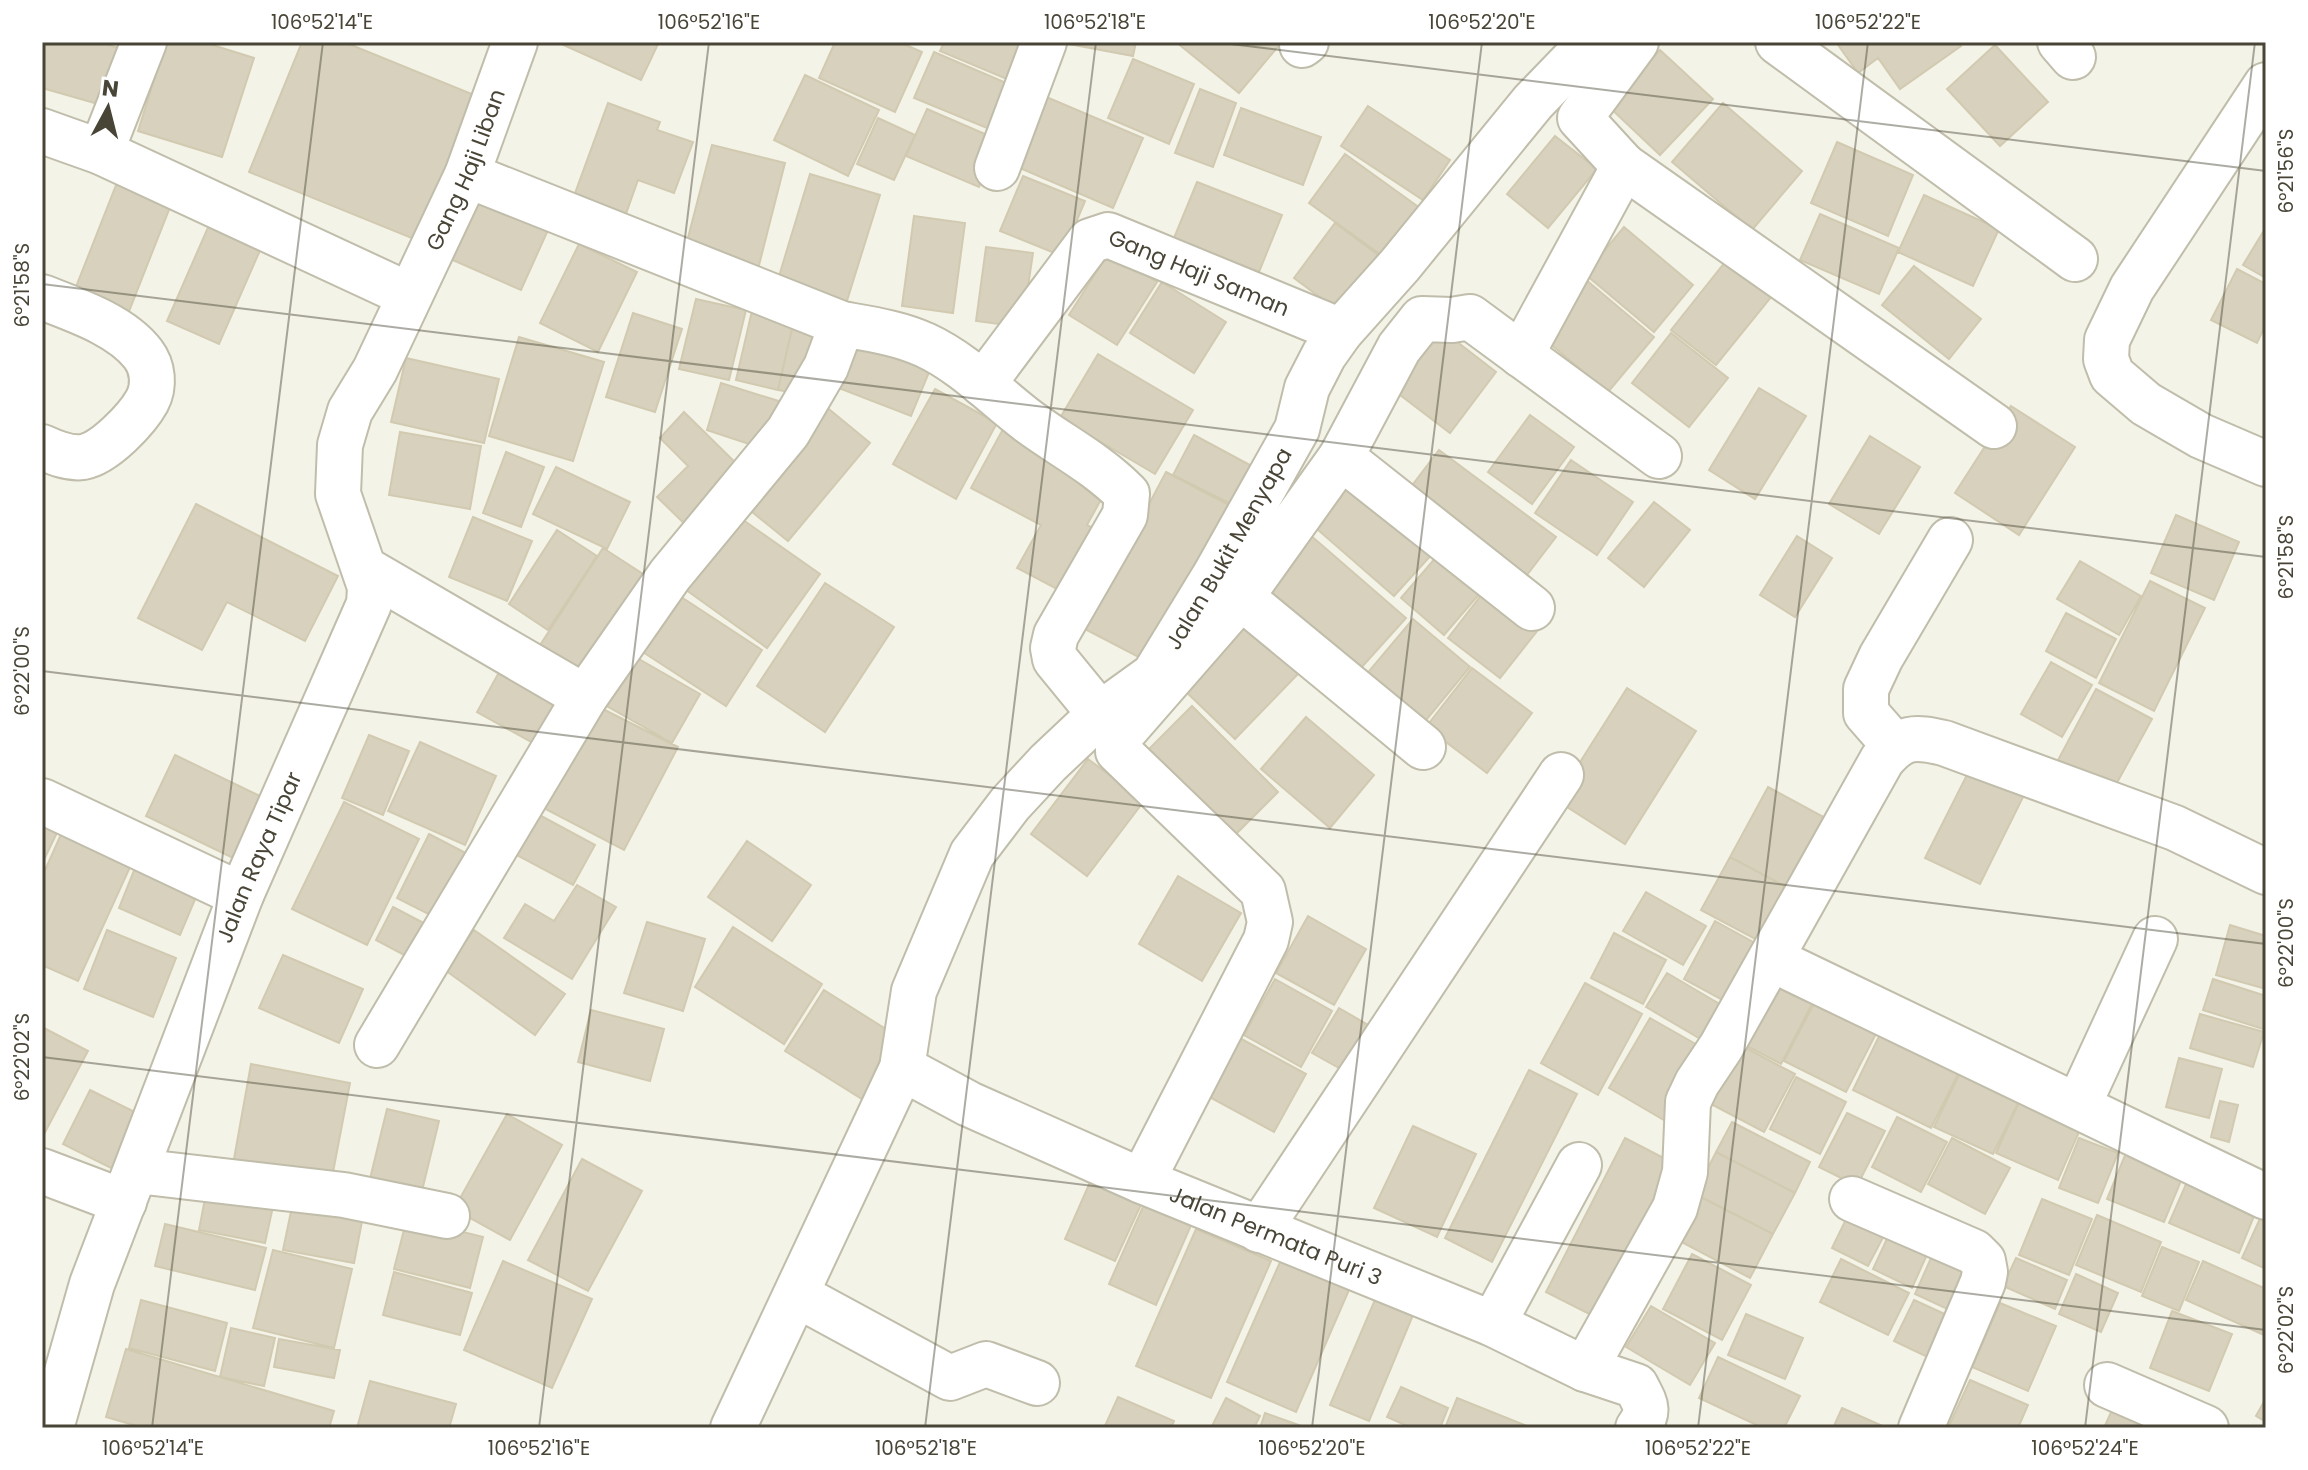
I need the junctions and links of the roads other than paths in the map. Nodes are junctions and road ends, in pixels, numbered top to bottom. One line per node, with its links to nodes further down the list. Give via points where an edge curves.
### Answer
1 (144, 42): 9 (street)
2 (515, 42): 12 (street, Gang Haji Liban)
3 (1044, 42): 11 (street)
4 (1591, 42): 17 (street, Jalan Bukit Menyapa, via 1533,102)
5 (1636, 42): 10 (street, via 1580,118)
6 (1778, 42): 13 (street)
7 (2266, 85): 24 (street, via 2132,288 2107,340 2106,359 2112,375 2146,404 2201,436)
8 (42, 131): 9 (street)
9 (101, 152): 14 (street)
10 (1624, 166): 18 (street); 20 (street)
11 (997, 168)
12 (467, 175): 14 (street, Gang Haji Liban); 16 (street)
13 (2075, 259)
14 (409, 295): 26 (street, Jalan Raya Tipar, via 350,411 340,445 338,494)
15 (42, 297): 21 (street, via 106,325 134,344 152,373 148,400 102,449 81,457)
16 (842, 324): 19 (street, via 926,345); 29 (street, via 826,367 788,432 670,575)
17 (1341, 331): 19 (street, Gang Haji Saman, via 1108,235 1090,241); 30 (street, Jalan Bukit Menyapa, via 1307,388 1297,429 1154,675)
18 (1521, 355): 22 (street); 23 (street, via 1470,317 1422,319 1399,348)
19 (983, 384): 30 (street, via 1105,472 1127,494 1125,515 1053,648 1055,659)
20 (1994, 426)
21 (42, 447)
22 (1659, 456)
23 (1341, 457): 27 (street); 28 (street)
24 (2266, 464)
25 (1950, 540): 31 (street, via 1866,689 1866,713)
26 (365, 569): 29 (street); 36 (street, Jalan Raya Tipar, via 370,587 364,617)
27 (1241, 597): 32 (street, Jalan Bukit Menyapa); 44 (street, Jalan Bukit Menyapa, via 1118,738 1118,751 1263,891 1270,922 1266,940)
28 (1532, 608)
29 (585, 697): 39 (street)
30 (1100, 714): 40 (street, Jalan Bukit Menyapa, via 1029,784 972,854 914,991)
31 (1894, 745): 35 (street, via 1917,737 1944,743 2175,828); 52 (street, via 1697,1083 1688,1102 1685,1172 1675,1208)
32 (1423, 747)
33 (1561, 775): 49 (street)
34 (42, 801): 36 (street)
35 (2266, 872)
36 (241, 895): 45 (street, Jalan Raya Tipar)
37 (2155, 939): 41 (street)
38 (1792, 969): 41 (street)
39 (377, 1045)
40 (902, 1068): 44 (street, Jalan Permata Puri 3, via 969,1104); 50 (street, Jalan Bukit Menyapa)
41 (2078, 1106): 46 (street)
42 (1579, 1165): 51 (street)
43 (42, 1171): 45 (street)
44 (1142, 1181): 49 (street, Jalan Permata Puri 3)
45 (130, 1186): 48 (street, via 344,1195); 56 (street, Jalan Raya Tipar, via 92,1284)
46 (2266, 1197)
47 (1852, 1199): 58 (street, via 1974,1252 1983,1261 1976,1304)
48 (447, 1216)
49 (1259, 1230): 51 (street, Jalan Permata Puri 3)
50 (797, 1295): 53 (street, via 950,1378 986,1364); 57 (street, Jalan Bukit Menyapa)
51 (1493, 1324): 52 (street, Jalan Permata Puri 3)
52 (1585, 1369): 55 (street, Jalan Permata Puri 3, via 1636,1386)
53 (1037, 1383)
54 (2107, 1385): 59 (street)
55 (1642, 1416)
56 (51, 1428)
57 (733, 1428)
58 (1921, 1428)
59 (2206, 1428)

